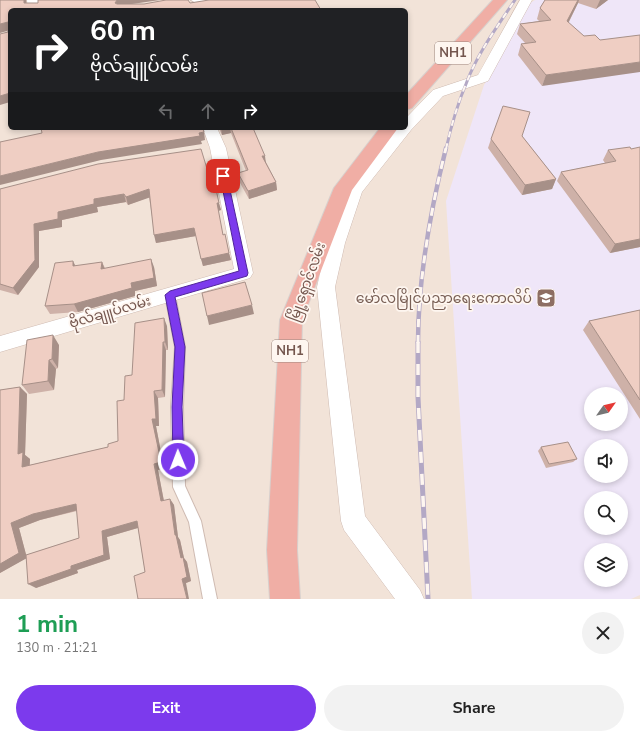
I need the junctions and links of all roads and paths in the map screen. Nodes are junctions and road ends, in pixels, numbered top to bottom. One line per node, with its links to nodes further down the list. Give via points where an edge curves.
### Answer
1 (194, 0): 2 (lane, via 199,3)
2 (228, 0)
3 (500, 0): 5 (highway, NH1)
4 (526, 0): 6 (street, via 482,78 438,93)
5 (408, 104)
6 (408, 125)
7 (210, 130): 10 (street, ဗိုလ်ချူပ်လမ်း, via 210,149 244,273)
8 (387, 130): 13 (highway, မြို့ရှောင်လမ်း / NH1, via 343,188 291,320 282,550)
9 (404, 130): 14 (street, via 354,190 336,243 326,287 353,520)
10 (170, 295): 11 (street, ဗိုလ်ချူပ်လမ်း); 12 (lane, via 180,347 177,407 179,487 195,521)
11 (0, 344)
12 (210, 599)
13 (285, 599)
14 (411, 599)

